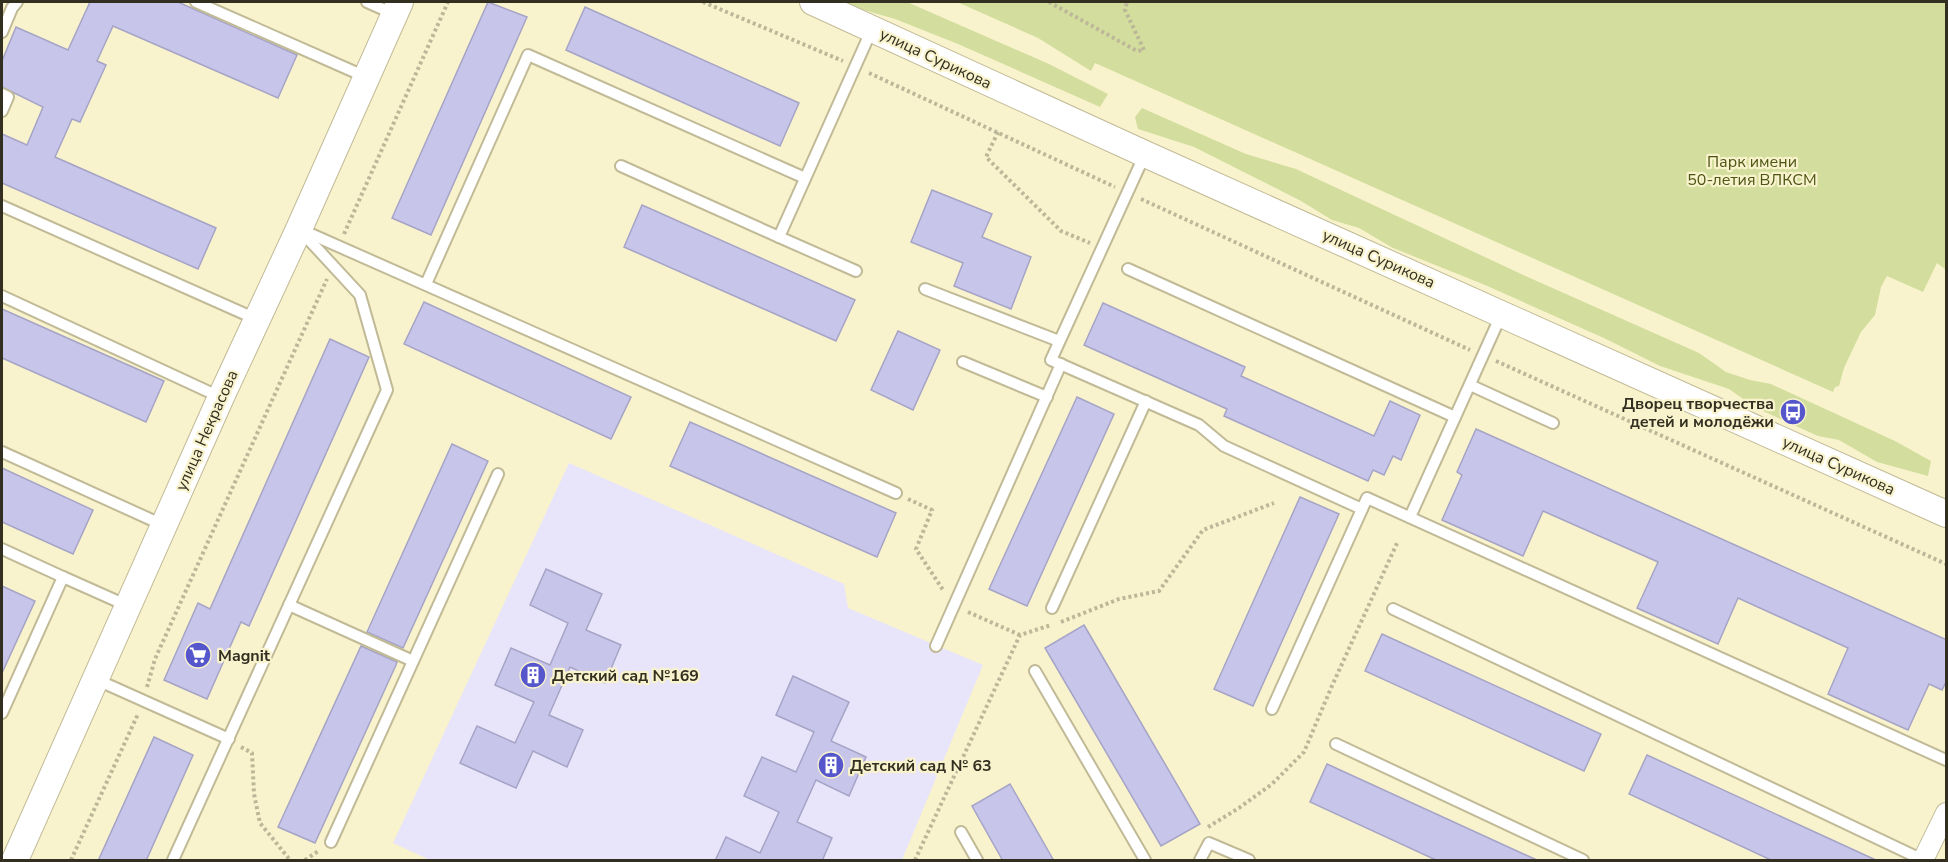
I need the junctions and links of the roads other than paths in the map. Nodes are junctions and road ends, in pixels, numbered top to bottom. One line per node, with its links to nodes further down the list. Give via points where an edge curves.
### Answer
1 (17, 2): 7 (lane)
2 (196, 2): 8 (lane)
3 (368, 2): 5 (lane)
4 (813, 2): 6 (street, улица Сурикова)
5 (397, 8): 8 (street, улица Некрасова)
6 (872, 28): 11 (street, улица Сурикова); 13 (lane)
7 (2, 32)
8 (366, 77): 15 (street, улица Некрасова)
9 (2, 94): 10 (lane, via 8,97)
10 (2, 111)
11 (1145, 154): 22 (street, улица Сурикова); 24 (lane)
12 (621, 166): 16 (lane)
13 (805, 178): 16 (lane); 19 (lane, via 528,55)
14 (2, 206): 23 (lane)
15 (299, 229): 19 (lane); 23 (street, улица Некрасова); 42 (lane, via 360,295 387,390)
16 (779, 237): 18 (lane)
17 (1128, 269): 31 (lane)
18 (856, 271)
19 (426, 284): 35 (lane)
20 (925, 289): 24 (lane)
21 (2, 296): 28 (lane)
22 (1502, 313): 27 (lane); 37 (street, улица Сурикова)
23 (256, 319): 28 (street, улица Некрасова)
24 (1059, 341): 26 (lane, via 1051,360)
25 (963, 362): 29 (lane)
26 (1061, 364): 29 (lane); 30 (lane)
27 (1470, 385): 31 (lane); 32 (lane)
28 (221, 397): 39 (street, улица Некрасова)
29 (1047, 397): 46 (lane)
30 (1146, 401): 36 (lane, via 1199,425 1224,446); 44 (lane)
31 (1455, 417): 38 (lane)
32 (1553, 423)
33 (2, 452): 39 (lane)
34 (498, 474): 47 (lane)
35 (896, 493)
36 (1362, 508): 38 (lane, via 1367,498); 50 (lane)
37 (1947, 514)
38 (1410, 517): 54 (lane)
39 (163, 525): 43 (street, улица Некрасова)
40 (2, 549): 41 (lane)
41 (63, 577): 43 (lane); 51 (lane)
42 (289, 605): 47 (lane); 52 (lane)
43 (128, 606): 49 (street, улица Некрасова)
44 (1052, 608)
45 (1393, 609): 65 (lane)
46 (936, 646)
47 (413, 661): 57 (lane)
48 (1035, 672): 61 (lane)
49 (95, 678): 52 (lane); 58 (street, улица Некрасова)
50 (1272, 709)
51 (2, 713)
52 (229, 739): 59 (lane)
53 (1336, 744): 64 (lane)
54 (1947, 760)
55 (1947, 813): 65 (street)
56 (961, 832): 60 (lane)
57 (331, 843)
58 (15, 861)
59 (173, 861)
60 (977, 861)
61 (1145, 861)
62 (1200, 861): 63 (lane, via 1209,843)
63 (1249, 861)
64 (1583, 861)
65 (1923, 861)

